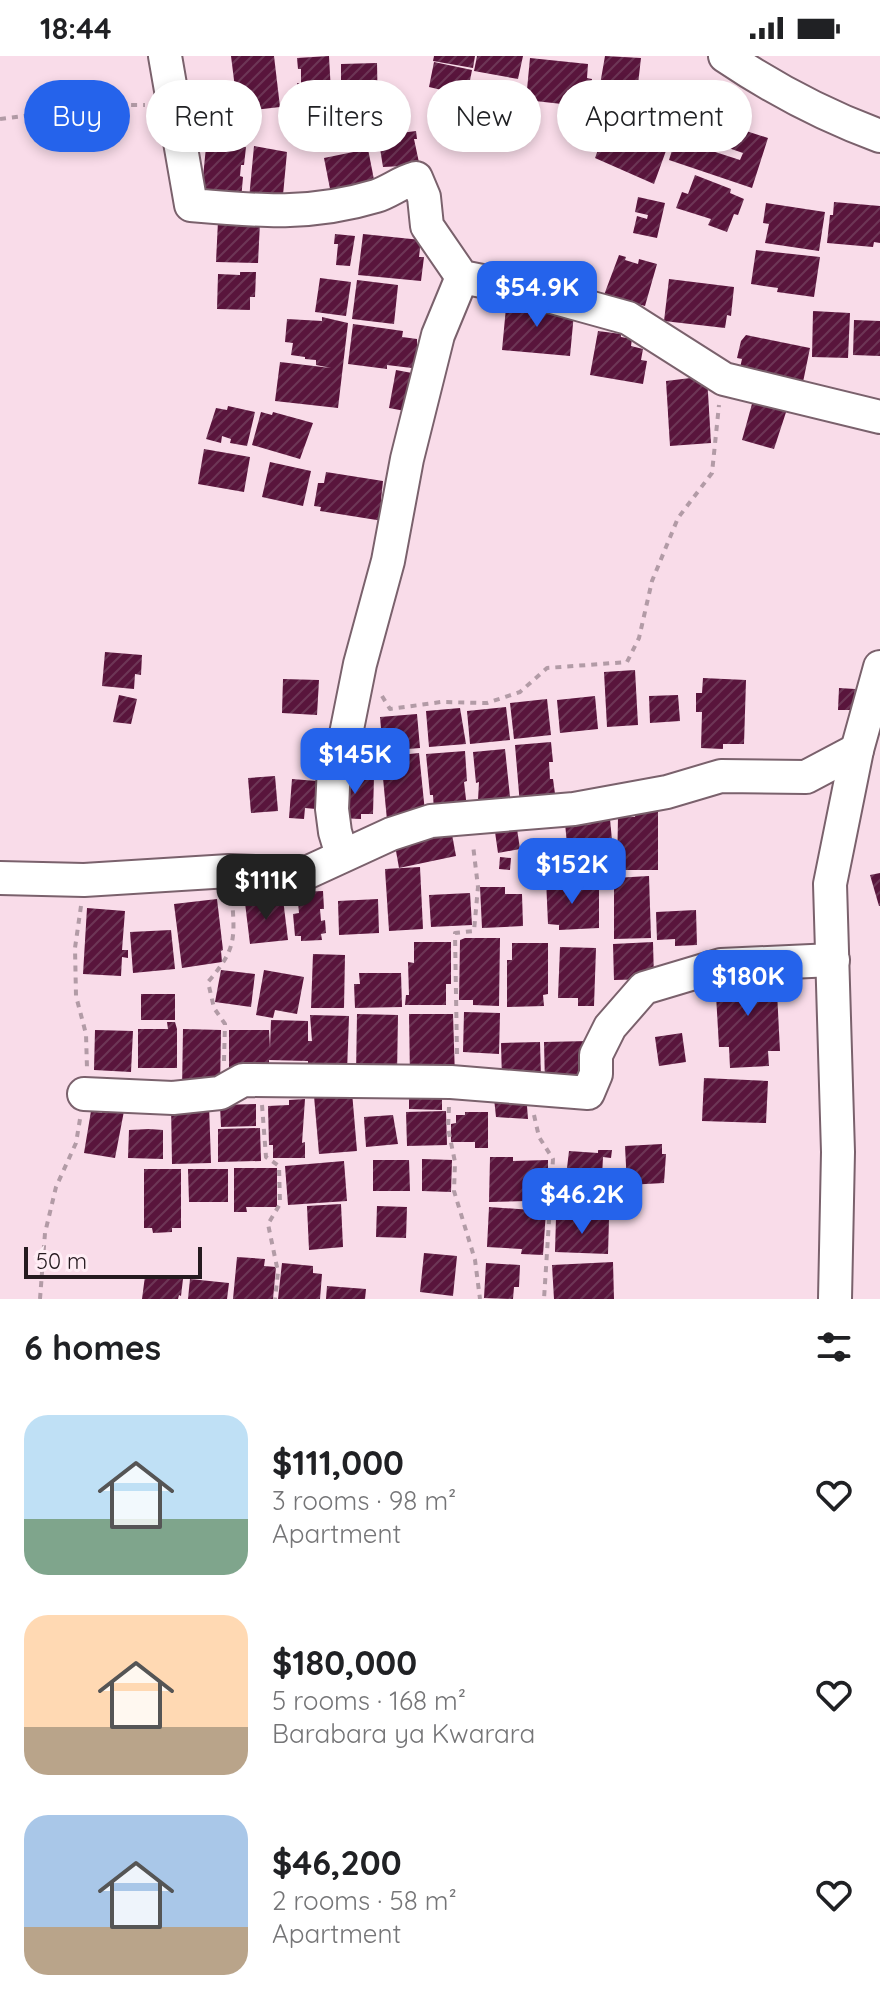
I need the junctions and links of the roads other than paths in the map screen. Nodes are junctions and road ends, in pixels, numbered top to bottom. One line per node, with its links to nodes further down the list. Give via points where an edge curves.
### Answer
1 (165, 56): 4 (street, via 191,205 268,212 330,208 381,195 416,178 427,226)
2 (725, 56): 3 (street, via 766,83)
3 (880, 136)
4 (462, 277): 5 (street, via 628,318 724,379); 8 (street, via 438,335 388,561 334,766 332,809)
5 (880, 417)
6 (880, 667): 7 (street)
7 (857, 750): 8 (street, via 806,777 721,776 574,809 431,821); 10 (street, via 830,884)
8 (342, 855): 9 (street, via 304,874)
9 (0, 878)
10 (833, 960): 11 (street, via 721,965 644,988 610,1027 596,1055 588,1093 451,1082 243,1080 220,1093 173,1098); 12 (street)
11 (84, 1094)
12 (835, 1299)

